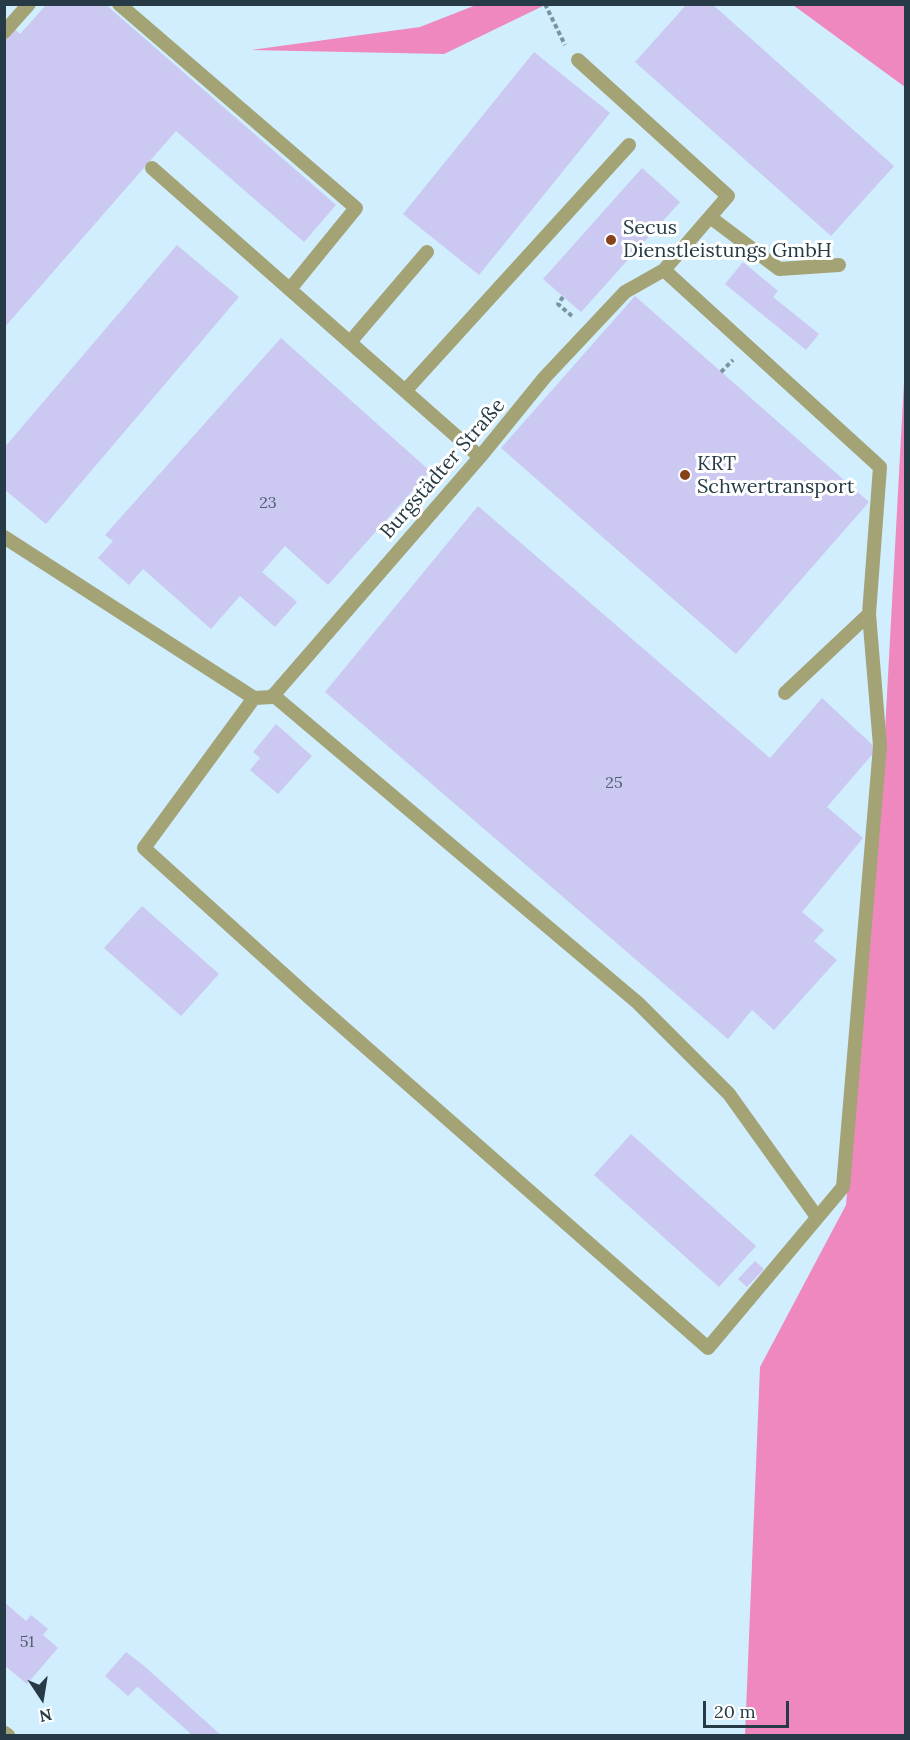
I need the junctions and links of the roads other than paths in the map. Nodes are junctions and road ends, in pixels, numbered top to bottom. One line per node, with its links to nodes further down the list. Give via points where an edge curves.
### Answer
1 (29, 4): 3 (lane)
2 (119, 4): 11 (lane, via 356,208)
3 (4, 33)
4 (578, 60): 7 (lane, Burgstädter Straße, via 728,196)
5 (629, 145): 13 (lane)
6 (152, 168): 11 (lane)
7 (710, 217): 9 (lane, via 779,269); 10 (lane, Burgstädter Straße)
8 (427, 252): 12 (lane)
9 (839, 265)
10 (664, 270): 14 (lane, Burgstädter Straße, via 625,292 545,377); 16 (lane, via 880,467)
11 (290, 289): 12 (lane)
12 (350, 342): 13 (lane)
13 (405, 391): 14 (lane)
14 (480, 457): 18 (lane, Burgstädter Straße)
15 (4, 537): 19 (lane)
16 (869, 614): 17 (lane); 20 (lane, via 880,746 843,1187)
17 (785, 693)
18 (273, 695): 19 (lane); 20 (lane, via 638,1003 729,1094)
19 (254, 698): 20 (lane, via 144,848 708,1348)
20 (817, 1218)

